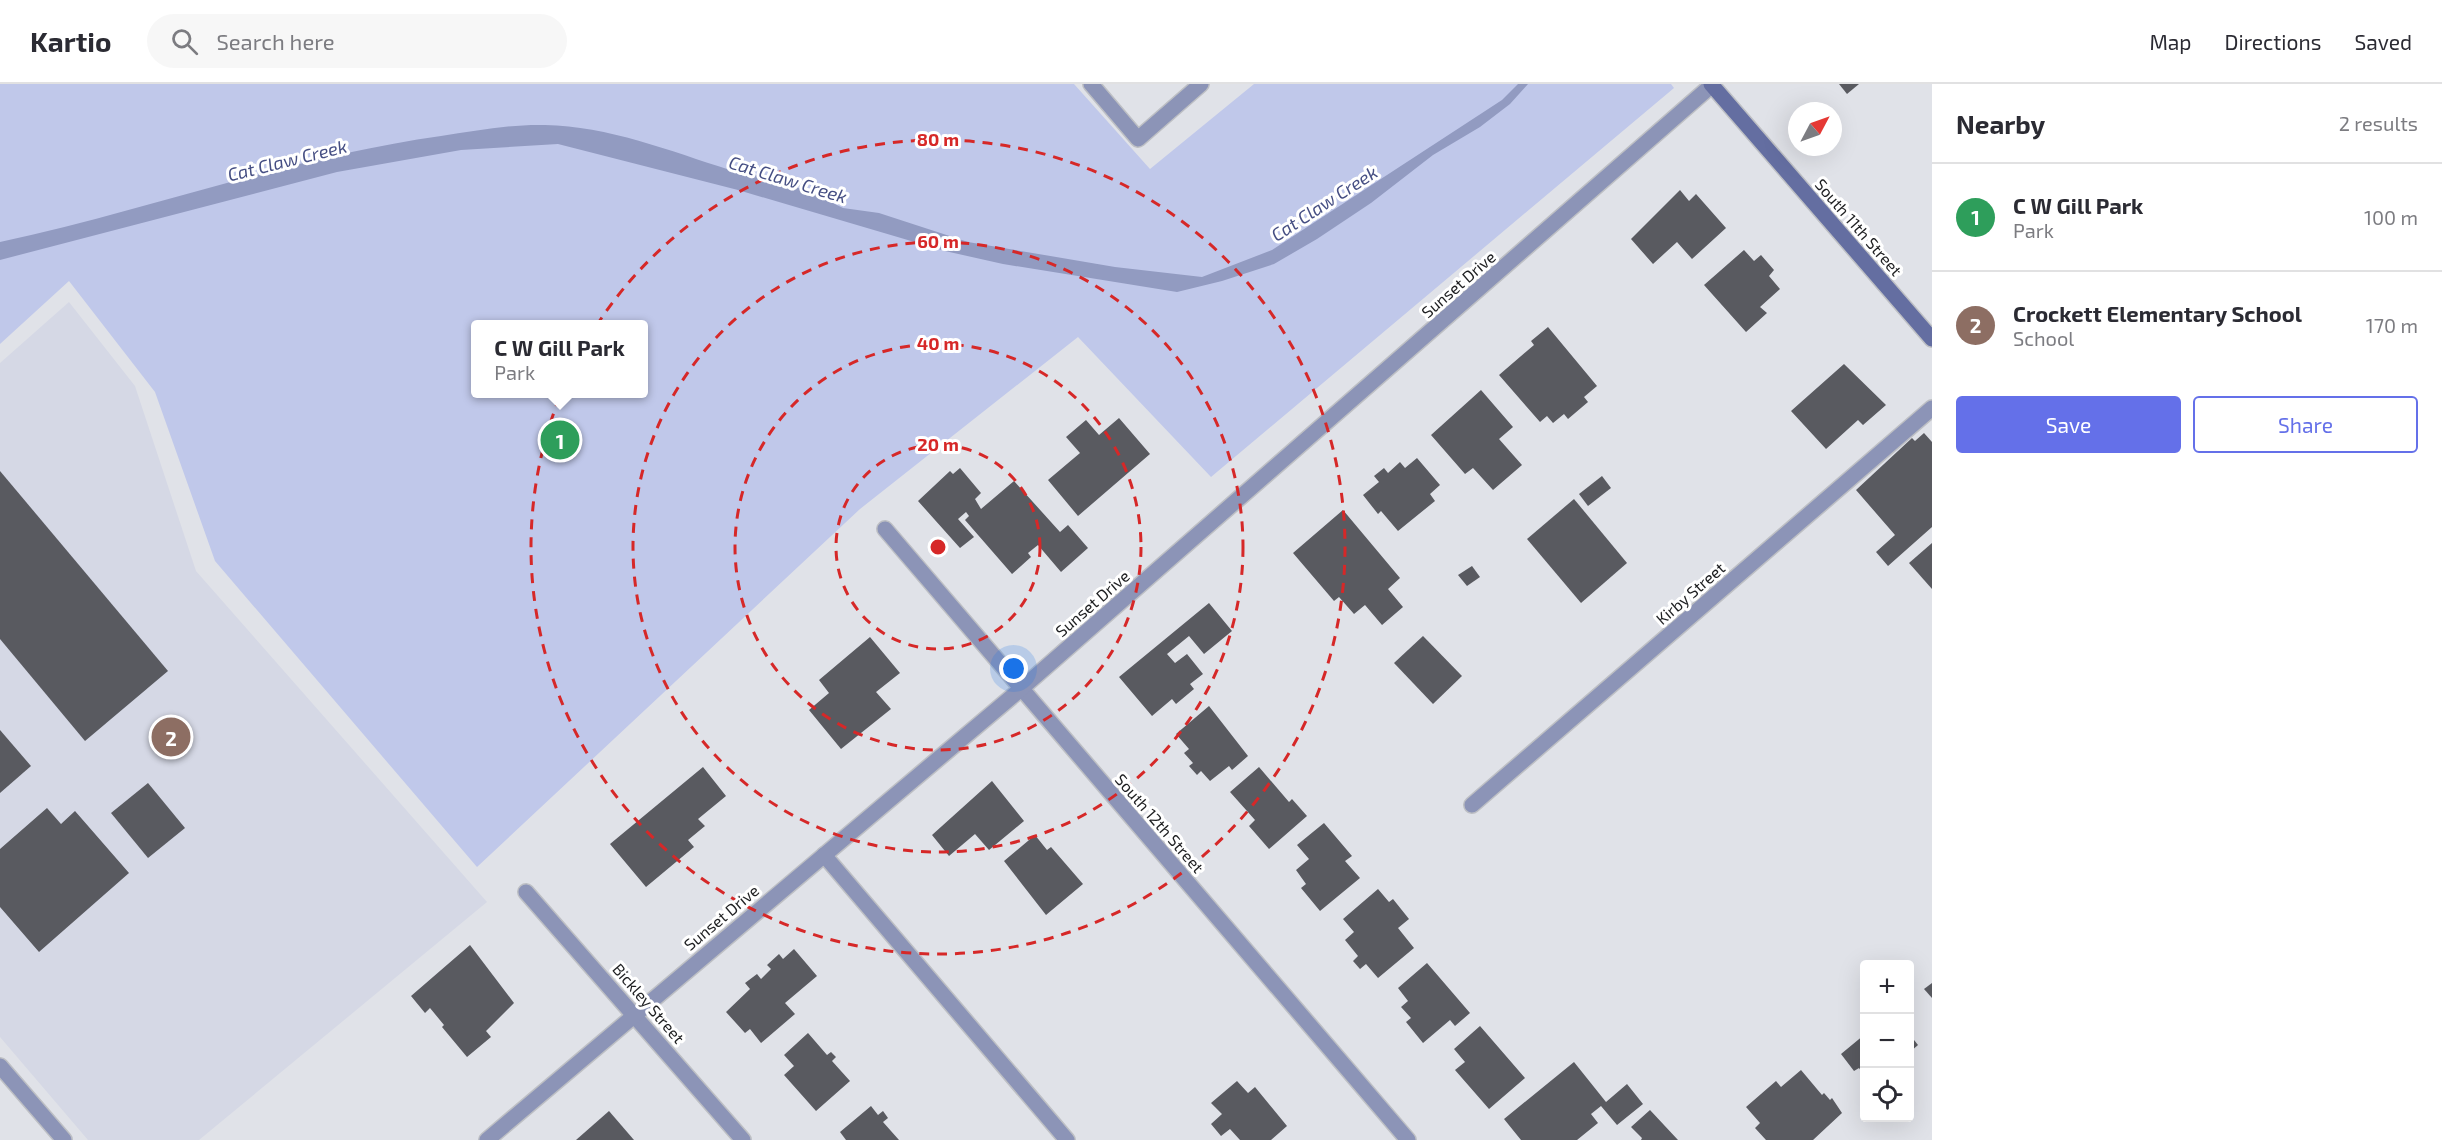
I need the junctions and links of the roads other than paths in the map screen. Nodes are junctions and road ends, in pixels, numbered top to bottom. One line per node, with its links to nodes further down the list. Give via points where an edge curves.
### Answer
1 (1091, 84): 2 (street, via 1138,139)
2 (1201, 84)
3 (1712, 85): 4 (street, South 11th Street); 7 (street, Sunset Drive)
4 (1932, 339)
5 (1932, 408): 8 (street, Kirby Street)
6 (885, 529): 7 (street, South 12th Street)
7 (1022, 688): 9 (street, Sunset Drive); 17 (street, South 12th Street)
8 (1472, 805)
9 (824, 855): 11 (street, Sunset Drive); 16 (street)
10 (526, 892): 11 (street, Bickley Street)
11 (635, 1014): 14 (street, Sunset Drive); 15 (street, Bickley Street)
12 (0, 1066): 13 (street)
13 (64, 1140)
14 (488, 1140)
15 (743, 1140)
16 (1067, 1140)
17 (1408, 1140)

